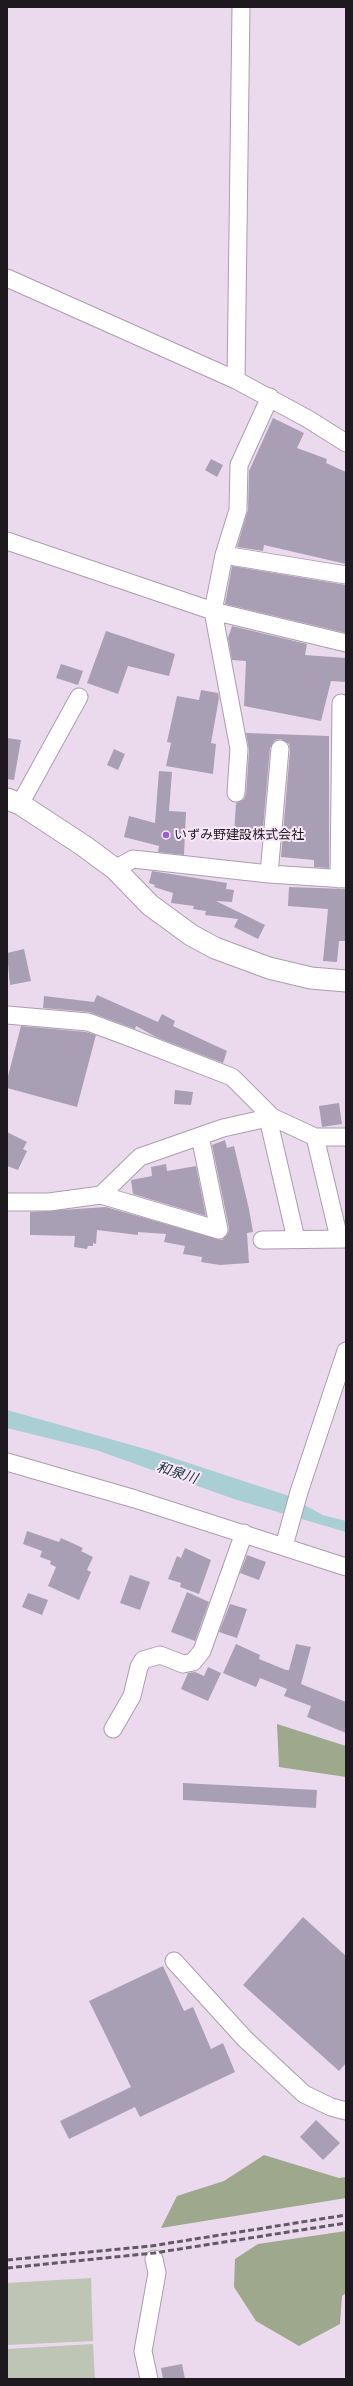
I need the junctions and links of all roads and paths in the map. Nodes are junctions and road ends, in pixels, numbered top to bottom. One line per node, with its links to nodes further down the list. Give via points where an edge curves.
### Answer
1 (242, 7): 3 (street)
2 (7, 278): 3 (street)
3 (236, 380): 4 (street)
4 (270, 397): 5 (street); 7 (street, via 239,465 238,510)
5 (346, 443)
6 (7, 541): 9 (street)
7 (224, 555): 8 (street); 9 (street)
8 (346, 575)
9 (213, 611): 10 (street); 14 (street, via 239,748)
10 (346, 643)
11 (79, 698): 15 (street)
12 (341, 703): 18 (street)
13 (280, 749): 17 (street)
14 (236, 793)
15 (13, 801): 16 (street, via 58,828)
16 (115, 869): 17 (street, via 133,859); 19 (street, via 150,905 191,935 215,948 269,968 311,978)
17 (269, 874): 18 (street)
18 (343, 879)
19 (346, 980)
20 (7, 1015): 21 (street, via 88,1022 232,1077)
21 (270, 1118): 22 (street); 23 (street); 28 (street)
22 (200, 1136): 25 (street, via 140,1157); 25 (street, via 219,1230)
23 (315, 1137): 24 (street); 27 (street)
24 (346, 1137)
25 (101, 1195): 26 (street, via 48,1202)
26 (7, 1202)
27 (342, 1238): 28 (street)
28 (296, 1239): 29 (street)
29 (262, 1240)
30 (346, 1351): 33 (street, via 299,1492)
31 (7, 1462): 32 (street)
32 (244, 1533): 33 (street); 35 (street, via 202,1651 193,1662 183,1664 160,1655 143,1660 138,1667 132,1696)
33 (284, 1546): 34 (street)
34 (346, 1567)
35 (113, 1729)
36 (174, 1961): 37 (street, via 245,2039 304,2094)
37 (346, 2111)
38 (154, 2260): 39 (street, via 157,2273 143,2351)
39 (149, 2379)

